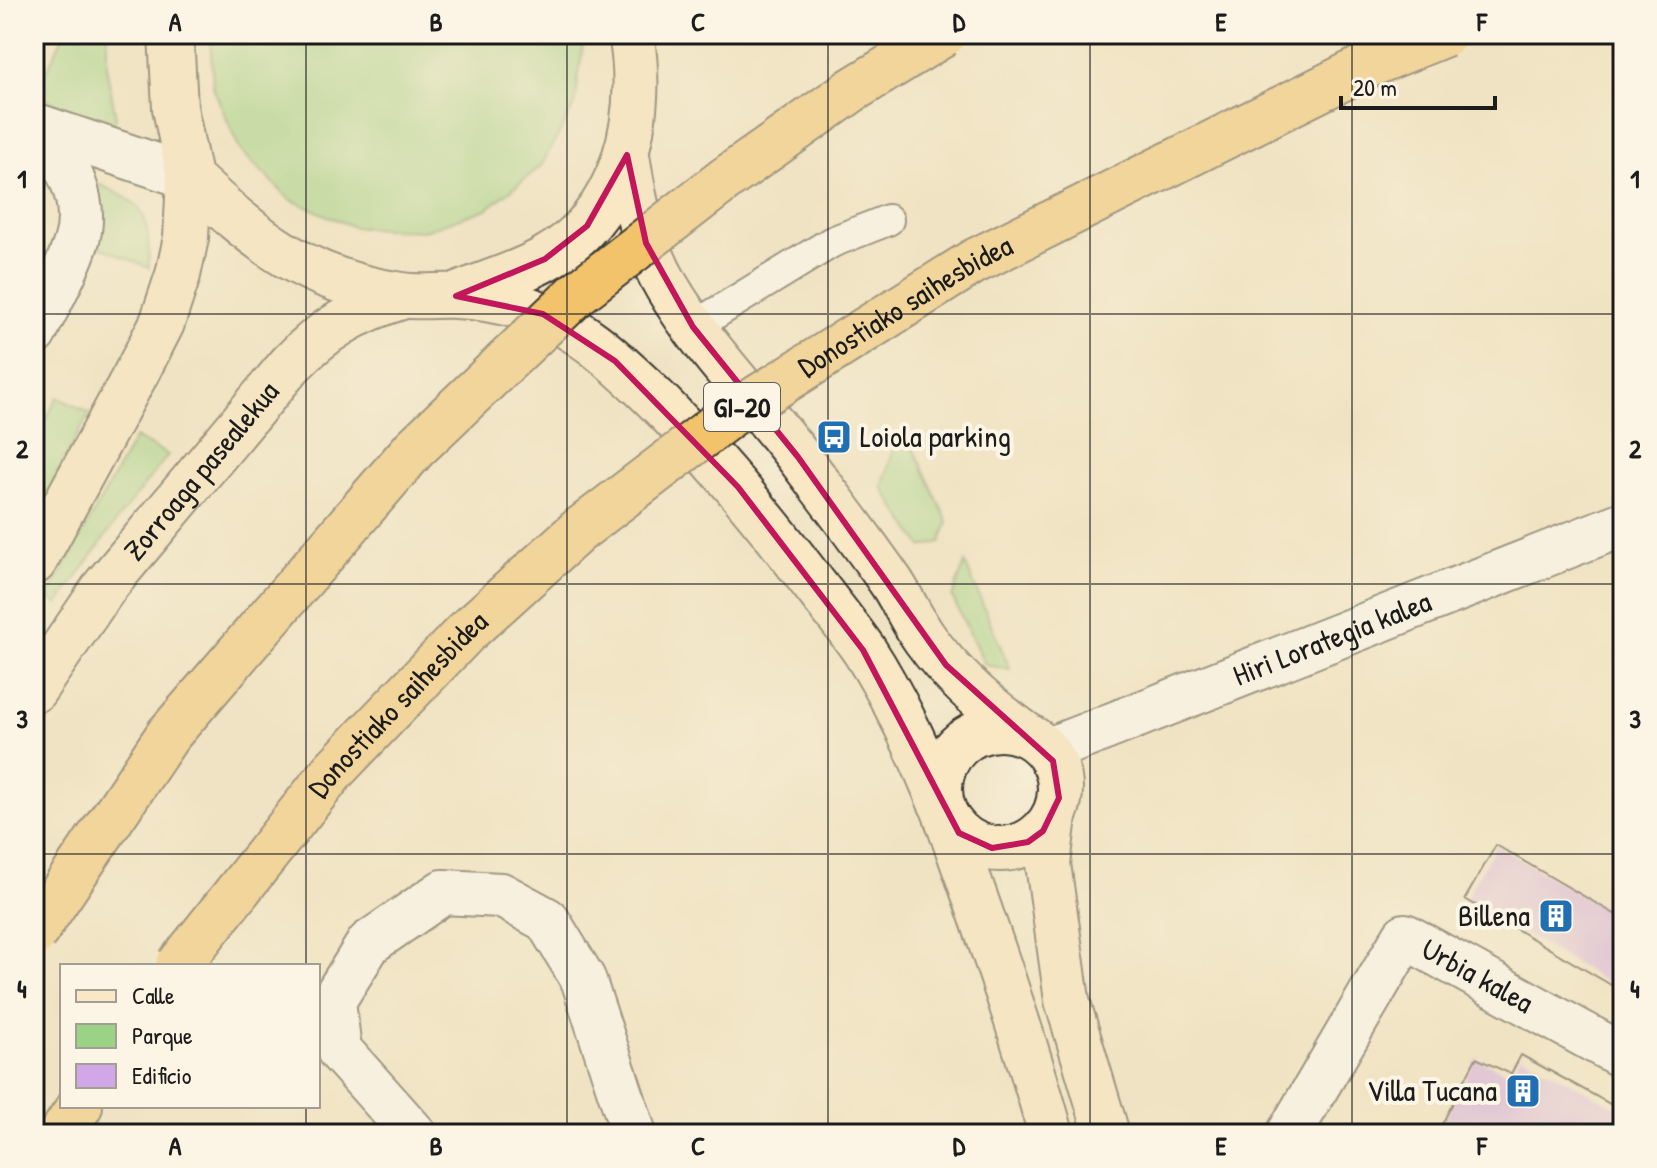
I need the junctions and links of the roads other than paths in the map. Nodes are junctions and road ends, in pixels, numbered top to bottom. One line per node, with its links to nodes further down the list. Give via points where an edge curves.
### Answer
1 (171, 34): 7 (main road)
2 (631, 34): 6 (main road, via 632,127)
3 (944, 34): 19 (highway, bridge, via 852,90 727,178 579,292 414,449 168,735)
4 (1445, 34): 20 (highway, Donostiako saihesbidea / GI-20, bridge, via 1371,64 973,262 730,415 579,530 465,633 333,771)
5 (34, 126): 7 (street); 12 (street, via 72,177 79,220 77,242)
6 (627, 155): 10 (main road, via 614,187 587,226 545,259); 11 (main road, via 646,243)
7 (176, 186): 9 (main road, via 305,268); 14 (main road, via 178,275 162,323)
8 (888, 220): 11 (lane, via 832,242)
9 (404, 296): 10 (main road); 15 (main road, Zorroaga pasealekua, via 340,322 305,349 106,585)
10 (456, 296): 17 (main road, via 514,304 568,327 615,361 675,417 738,487 863,650 905,721)
11 (693, 327): 16 (main road, via 817,482 946,665)
12 (34, 333)
13 (1623, 524): 16 (street, Hiri Lorategia kalea, via 1054,748)
14 (34, 562)
15 (34, 690)
16 (1039, 748): 17 (main road, via 1006,728 968,737 943,766 939,784); 18 (main road, via 1059,788)
17 (944, 810): 18 (main road, via 959,833 992,848 1028,842); 26 (main road)
18 (1054, 816): 27 (main road, via 1048,864 1067,1000)
19 (34, 934)
20 (180, 964)
21 (1623, 1056): 28 (street, Urbia kalea, via 1405,936)
22 (79, 1108): 23 (highway)
23 (61, 1134)
24 (414, 1134): 25 (street, via 339,1050 333,1001 369,943 443,892 501,895 547,920 583,979)
25 (634, 1134)
26 (1051, 1134)
27 (1107, 1134)
28 (1289, 1134)

